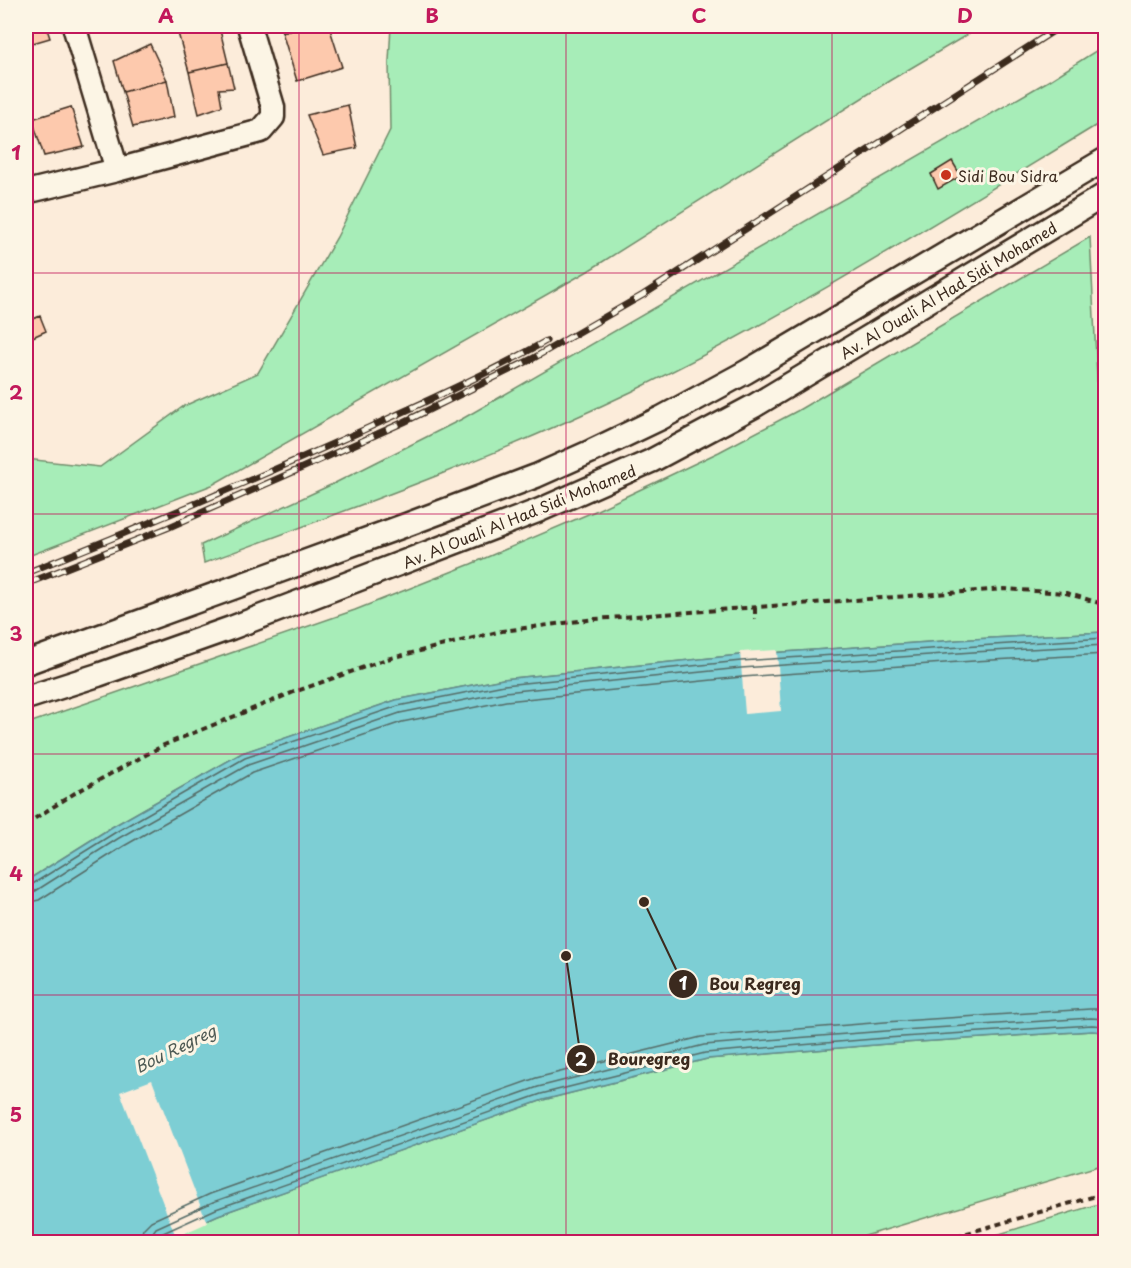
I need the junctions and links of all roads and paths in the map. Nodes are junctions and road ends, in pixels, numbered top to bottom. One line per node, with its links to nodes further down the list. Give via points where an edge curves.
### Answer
1 (74, 26): 4 (street)
2 (249, 26): 4 (street, via 273,107 269,123 261,131)
3 (1106, 159): 10 (street, Av. Al Ouali Al Had Sidi Mohamed, via 746,372 592,451 406,525)
4 (117, 170): 5 (street)
5 (26, 192)
6 (1106, 194): 11 (street, Av. Al Ouali Al Had Sidi Mohamed, via 754,406 598,486 363,579)
7 (1106, 605): 8 (path, via 1066,593 1004,589)
8 (755, 608): 9 (path); 12 (path, via 595,619 502,631 387,659 294,692 164,746)
9 (755, 620)
10 (26, 663)
11 (26, 698)
12 (26, 824)
13 (1106, 1193): 14 (path)
14 (936, 1242)

